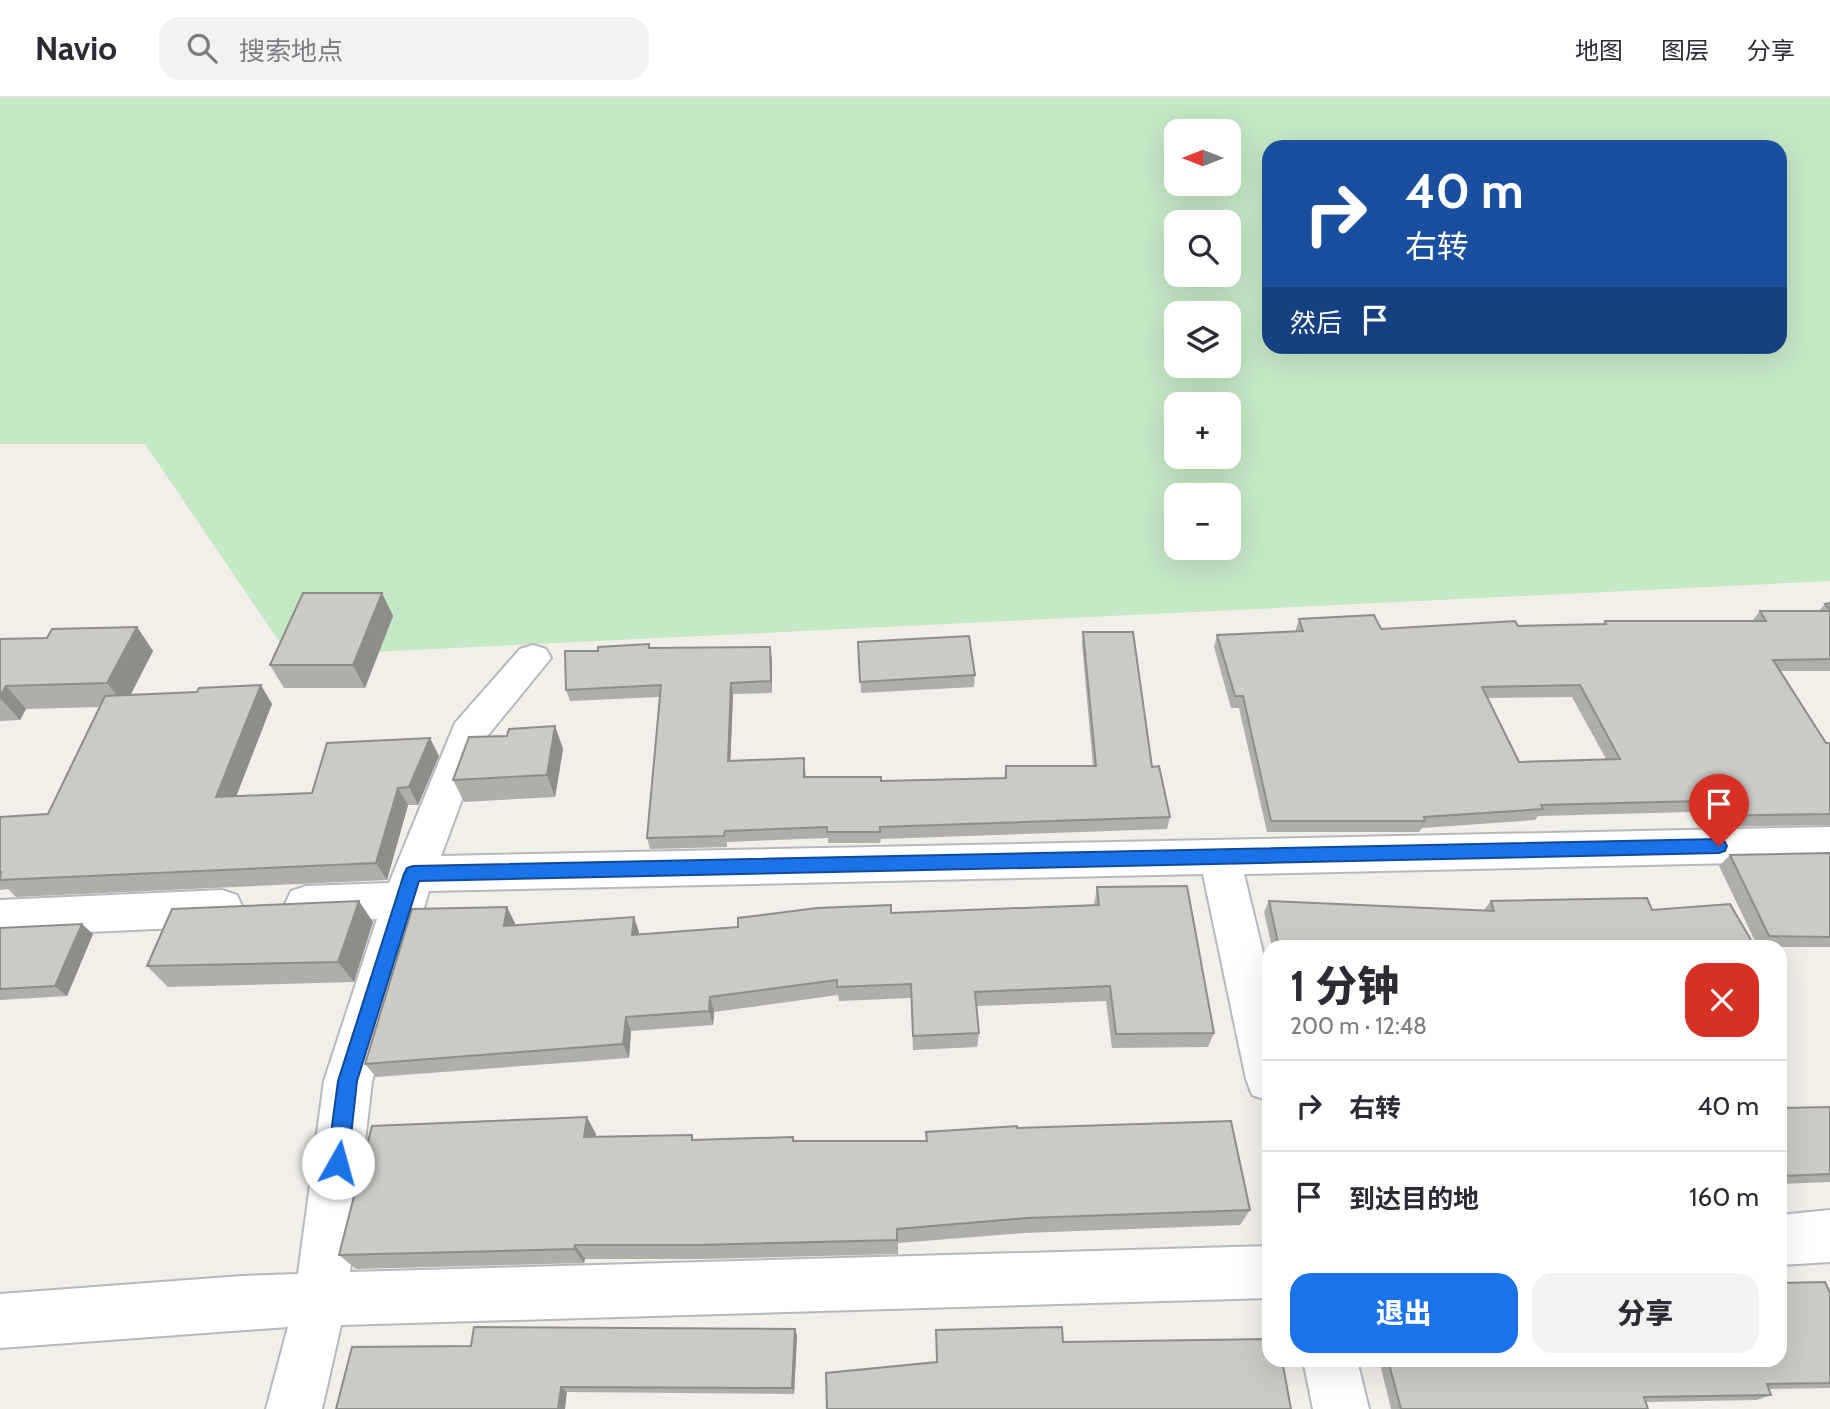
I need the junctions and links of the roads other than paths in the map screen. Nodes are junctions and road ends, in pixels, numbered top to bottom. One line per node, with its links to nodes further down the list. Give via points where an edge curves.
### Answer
1 (533, 659): 4 (street, via 468,733)
2 (1830, 844): 3 (street)
3 (1220, 857): 4 (street); 6 (street)
4 (409, 887): 5 (street); 10 (street, via 348,1081)
5 (0, 918)
6 (1262, 1047)
7 (1830, 1236): 8 (street)
8 (1787, 1239)
9 (1262, 1272): 10 (street)
10 (321, 1300): 11 (street); 13 (street)
11 (0, 1321)
12 (1332, 1367): 14 (street)
13 (293, 1409)
14 (1341, 1409)

